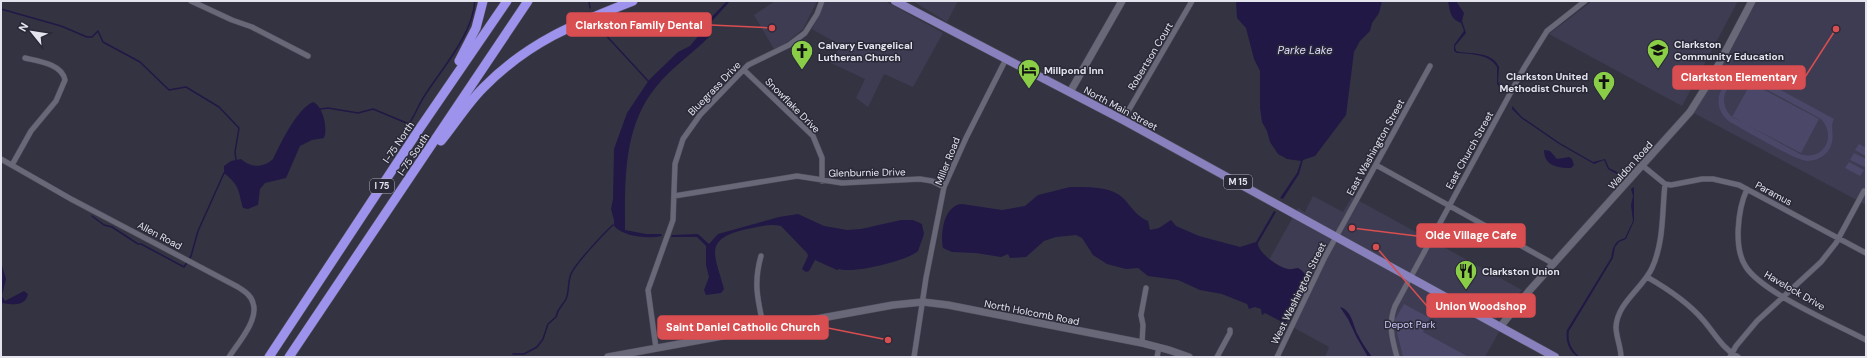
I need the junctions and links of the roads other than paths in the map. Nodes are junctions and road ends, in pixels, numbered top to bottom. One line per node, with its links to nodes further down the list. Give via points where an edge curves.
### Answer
1 (191, 1): 12 (street, via 232,20 252,26)
2 (483, 1): 19 (highway, via 476,28 465,52 430,105)
3 (507, 1): 19 (highway, I-75 North / I 75)
4 (528, 1): 31 (highway, I-75 South / I 75)
5 (633, 1): 31 (highway, via 543,40 512,61 473,99)
6 (822, 1): 16 (street, Bluegrass Drive, via 805,33)
7 (895, 1): 14 (main road, North Main Street / M 15)
8 (1122, 1): 17 (street)
9 (1192, 1): 18 (street, Robertson Court)
10 (1585, 1): 30 (street, East Church Street, via 1546,32)
11 (1752, 1): 23 (street, Waldon Road, via 1696,104)
12 (308, 56)
13 (25, 58): 21 (street, via 41,61 56,68 63,73 65,80 56,101 31,130)
14 (1006, 59): 17 (main road, North Main Street / M 15); 26 (street, Miller Road)
15 (1430, 66): 22 (street, East Washington Street)
16 (744, 70): 24 (street, Snowflake Drive, via 813,136 822,158); 29 (street, Bluegrass Drive, via 700,115 683,139 675,164)
17 (1070, 92): 18 (main road, North Main Street / M 15)
18 (1123, 120): 32 (main road, North Main Street / M 15)
19 (420, 128): 51 (highway, I-75 North / I 75)
20 (1, 159): 21 (street, Allen Road)
21 (12, 165): 50 (street, Allen Road, via 71,199 238,286 253,302 254,311 250,323)
22 (1376, 165): 30 (street); 32 (street, East Washington Street)
23 (1643, 166): 25 (street); 36 (street, Waldon Road)
24 (822, 181): 26 (street, Glenburnie Drive, via 842,183 920,179); 29 (street, Glenburnie Drive, via 797,176)
25 (1665, 184): 27 (street, Paramus, via 1714,180); 37 (street, via 1659,244)
26 (944, 187): 41 (street, Miller Road)
27 (1747, 189): 33 (street, Paramus); 40 (street, Havelock Drive, via 1739,230 1738,246 1741,257 1756,278)
28 (1864, 191): 33 (street)
29 (674, 196): 48 (street, Bluegrass Drive, via 670,231 648,290)
30 (1450, 205): 36 (street); 38 (street, East Church Street)
31 (392, 206): 52 (highway, I-75 South / I 75)
32 (1336, 237): 38 (main road, M 15); 58 (street, West Washington Street)
33 (1839, 239): 34 (street, Paramus); 40 (street, via 1811,273)
34 (1866, 253)
35 (761, 256): 43 (street, via 756,276 756,292)
36 (1554, 264): 42 (street, Waldon Road)
37 (1648, 276): 49 (street, via 1682,300); 61 (street, via 1617,319)
38 (1410, 278): 42 (main road, M 15); 59 (street, East Church Street, via 1394,306 1390,320 1390,332)
39 (1146, 288): 46 (street, via 1141,315)
40 (1784, 297): 45 (street, Havelock Drive); 49 (street, via 1750,328)
41 (923, 302): 43 (street, North Holcomb Road, via 893,305); 46 (street, North Holcomb Road); 54 (street, Miller Road)
42 (1500, 327): 60 (main road, M 15)
43 (764, 329): 48 (street, North Holcomb Road)
44 (1230, 330): 57 (street)
45 (1866, 340)
46 (1142, 344): 47 (street, North Holcomb Road)
47 (1158, 347): 55 (street); 56 (street, North Holcomb Road)
48 (656, 348): 53 (street, North Holcomb Road)
49 (1731, 355): 62 (street)
50 (229, 357)
51 (269, 357)
52 (289, 357)
53 (608, 357)
54 (914, 357)
55 (1157, 357)
56 (1189, 357)
57 (1218, 357)
58 (1277, 357)
59 (1397, 357)
60 (1555, 357)
61 (1621, 357)
62 (1738, 357)

